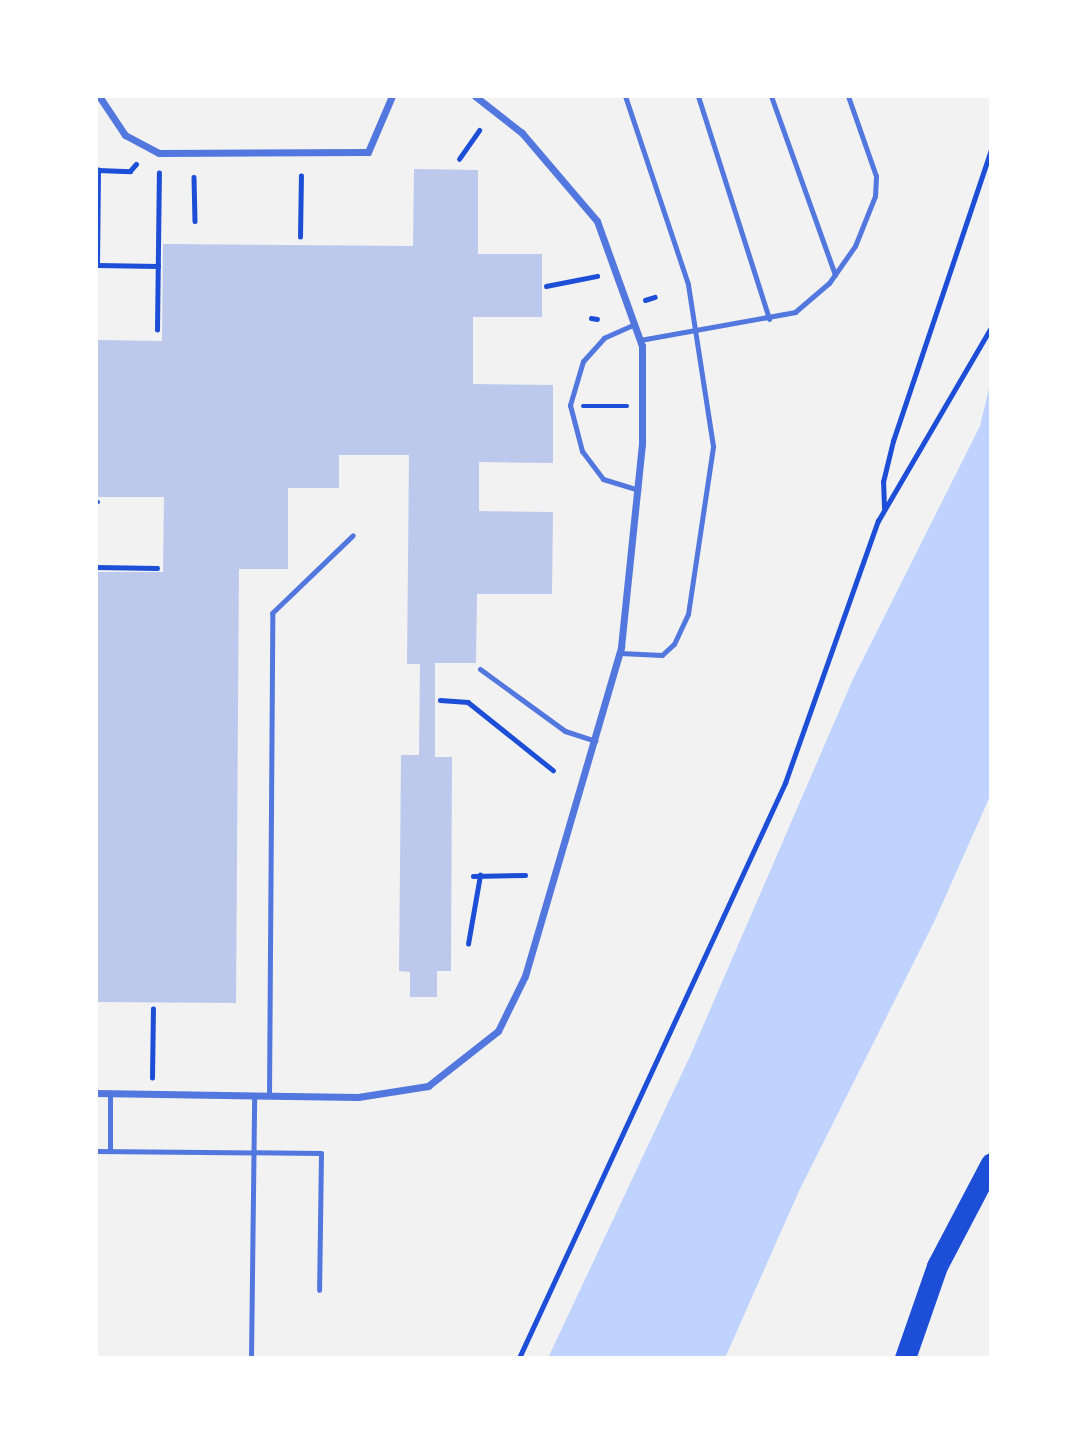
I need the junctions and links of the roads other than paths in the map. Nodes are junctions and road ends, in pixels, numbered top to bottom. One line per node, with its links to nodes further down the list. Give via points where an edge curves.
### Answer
1 (99, 96): 2 (street, via 125,135 159,153 368,152)
2 (392, 96)
3 (475, 96): 10 (street, via 522,133 597,221)
4 (625, 96): 11 (lane, via 688,284)
5 (698, 96): 9 (lane)
6 (771, 96): 8 (lane)
7 (848, 96): 8 (lane, via 876,176 855,246)
8 (835, 275): 9 (lane, via 795,312)
9 (769, 319): 11 (lane)
10 (635, 324): 12 (street); 13 (lane, via 604,338 583,361 570,405 582,451 603,480)
11 (697, 330): 12 (lane); 15 (lane, via 713,446 688,614 662,655)
12 (640, 340): 13 (street)
13 (639, 490): 15 (street)
14 (352, 535): 21 (lane, via 272,613)
15 (620, 653): 17 (street)
16 (481, 668): 17 (lane, via 565,731)
17 (594, 741): 21 (street, via 525,976 498,1031 428,1086 358,1097)
18 (96, 1093): 19 (street)
19 (110, 1094): 20 (street); 23 (lane)
20 (254, 1096): 21 (street); 24 (lane)
21 (269, 1096)
22 (96, 1151): 23 (lane)
23 (110, 1151): 24 (lane)
24 (253, 1154): 26 (lane, via 321,1153); 27 (lane)
25 (991, 1163): 28 (highway, via 937,1266)
26 (319, 1290)
27 (251, 1358)
28 (905, 1358)

